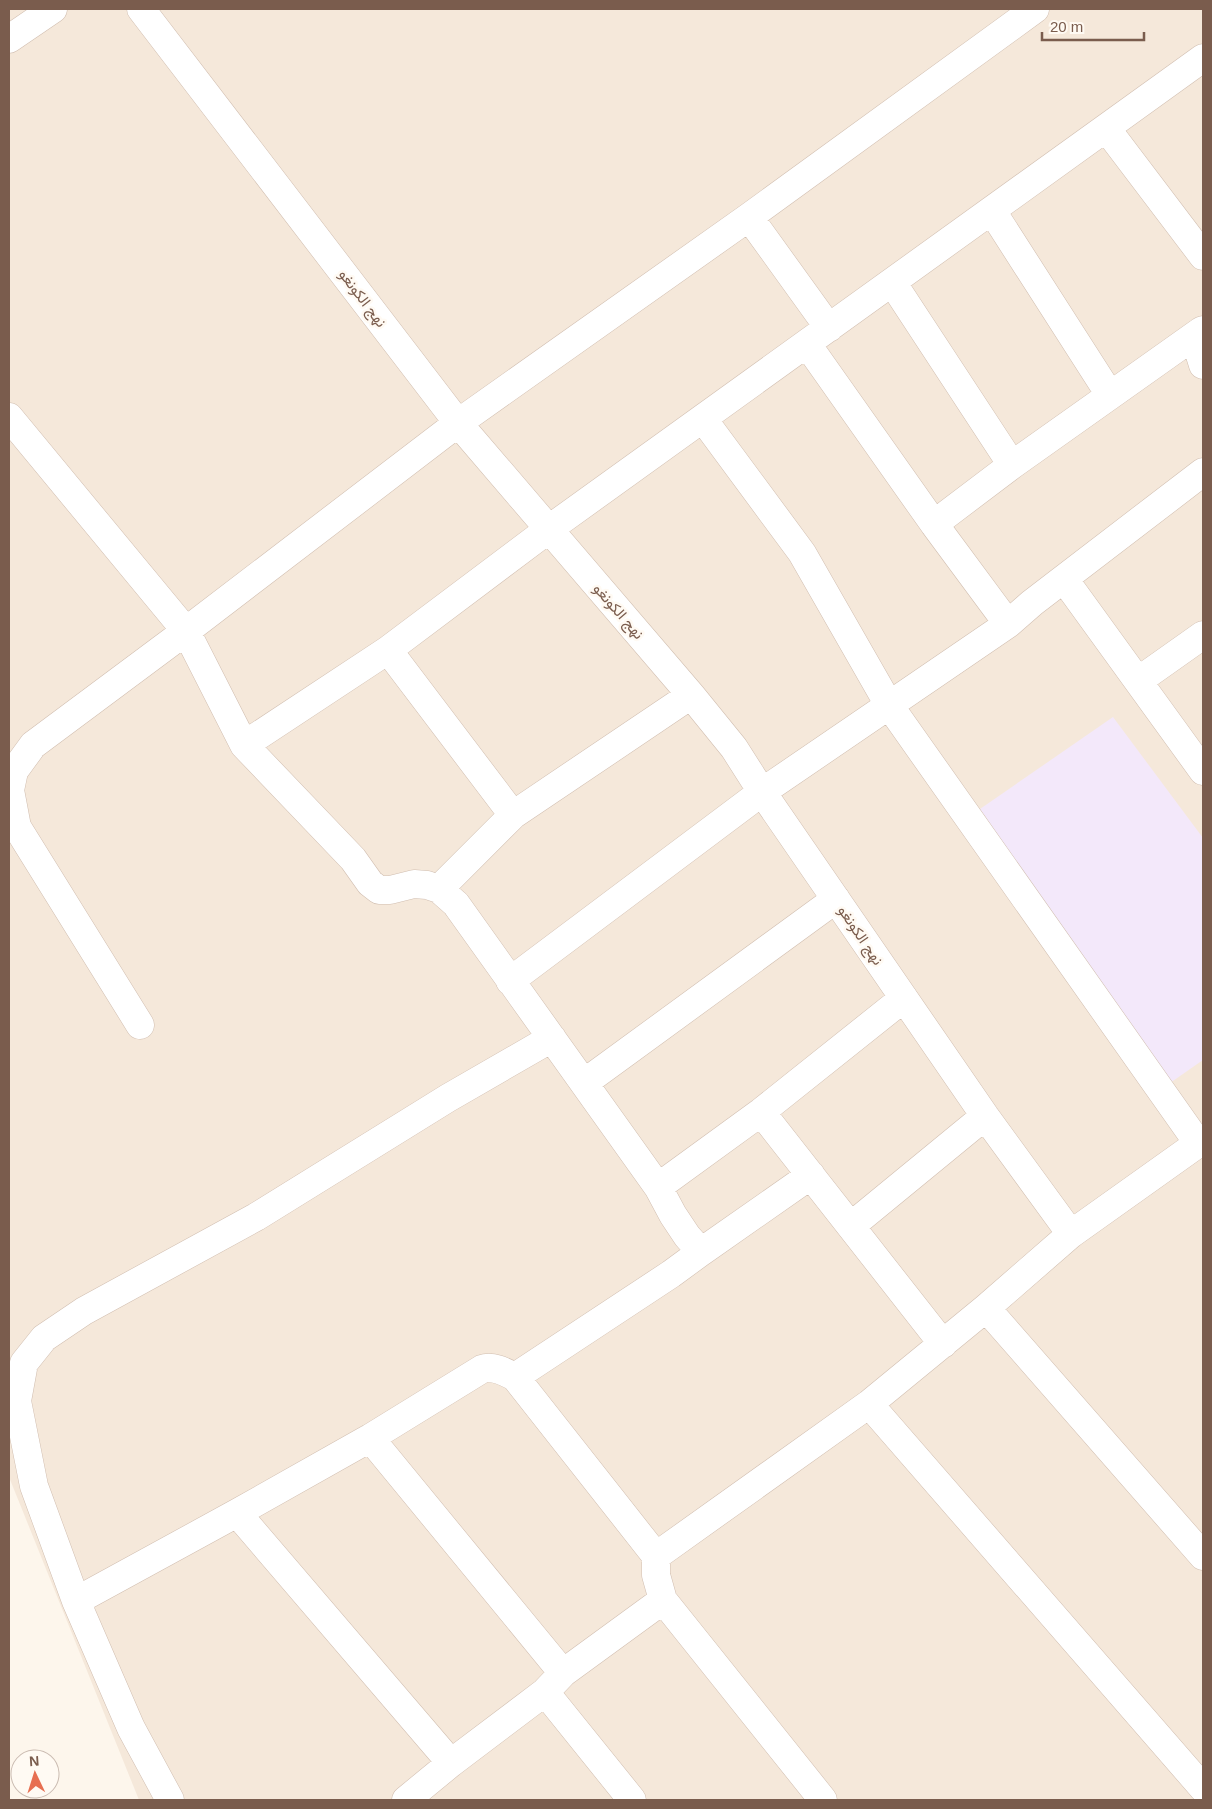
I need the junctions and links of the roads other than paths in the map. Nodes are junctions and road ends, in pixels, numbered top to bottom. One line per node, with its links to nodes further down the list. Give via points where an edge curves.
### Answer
1 (52, 9): 4 (street)
2 (141, 9): 18 (street, نهج الكونغو)
3 (1035, 9): 8 (street)
4 (9, 38)
5 (1203, 58): 6 (street)
6 (1106, 128): 7 (street); 9 (street)
7 (992, 210): 10 (street); 15 (street)
8 (749, 217): 11 (street); 18 (street)
9 (1203, 256)
10 (892, 282): 11 (street); 19 (street)
11 (828, 328): 13 (street)
12 (1202, 330): 14 (street, via 1199,352); 15 (street)
13 (807, 344): 17 (street); 21 (street)
14 (1203, 365)
15 (1110, 395): 19 (street)
16 (9, 417): 25 (street)
17 (703, 419): 22 (street); 30 (street, via 802,553)
18 (458, 423): 22 (street, نهج الكونغو); 25 (street)
19 (1012, 465): 21 (street)
20 (1203, 472): 23 (street)
21 (934, 524): 24 (street)
22 (549, 529): 27 (street); 29 (street, نهج الكونغو)
23 (1064, 578): 24 (street); 28 (street)
24 (1008, 624): 30 (street)
25 (186, 631): 31 (street); 39 (street, via 34,745 14,771 10,790 17,826)
26 (1203, 635): 28 (street)
27 (388, 650): 31 (street); 34 (street)
28 (1138, 681): 32 (street)
29 (691, 695): 33 (street, نهج الكونغو, via 734,748); 34 (street)
30 (890, 705): 33 (street); 44 (street)
31 (244, 745): 35 (street, via 379,890 414,884)
32 (1203, 771)
33 (762, 792): 36 (street, نهج الكونغو); 37 (street)
34 (513, 815): 35 (street)
35 (439, 889): 37 (street, via 456,904)
36 (836, 899): 38 (street, نهج الكونغو); 41 (street)
37 (510, 981): 40 (street)
38 (904, 998): 42 (street); 43 (street, نهج الكونغو)
39 (140, 1025)
40 (552, 1038): 41 (street); 59 (street, via 256,1217 84,1311 44,1338 24,1363 17,1401 34,1486)
41 (584, 1083): 46 (street)
42 (761, 1112): 45 (street); 46 (street)
43 (985, 1116): 47 (street); 48 (street, نهج الكونغو)
44 (1201, 1142): 48 (street)
45 (811, 1175): 47 (street); 49 (street)
46 (658, 1187): 49 (street, via 687,1236)
47 (851, 1226): 51 (street)
48 (1071, 1234): 50 (street)
49 (701, 1252): 52 (street)
50 (986, 1308): 51 (street); 56 (street)
51 (943, 1344): 53 (street)
52 (515, 1377): 54 (street, via 494,1368 482,1369); 57 (street)
53 (869, 1404): 57 (street); 62 (street)
54 (370, 1438): 55 (street); 60 (street)
55 (237, 1513): 59 (street); 61 (street)
56 (1202, 1554)
57 (656, 1556): 58 (street, via 656,1575)
58 (663, 1600): 60 (street); 67 (street)
59 (76, 1601): 64 (street, via 131,1728)
60 (554, 1682): 61 (street); 66 (street)
61 (451, 1763): 63 (street)
62 (1203, 1788)
63 (436, 1791): 65 (street)
64 (170, 1800)
65 (406, 1800)
66 (632, 1800)
67 (823, 1800)

